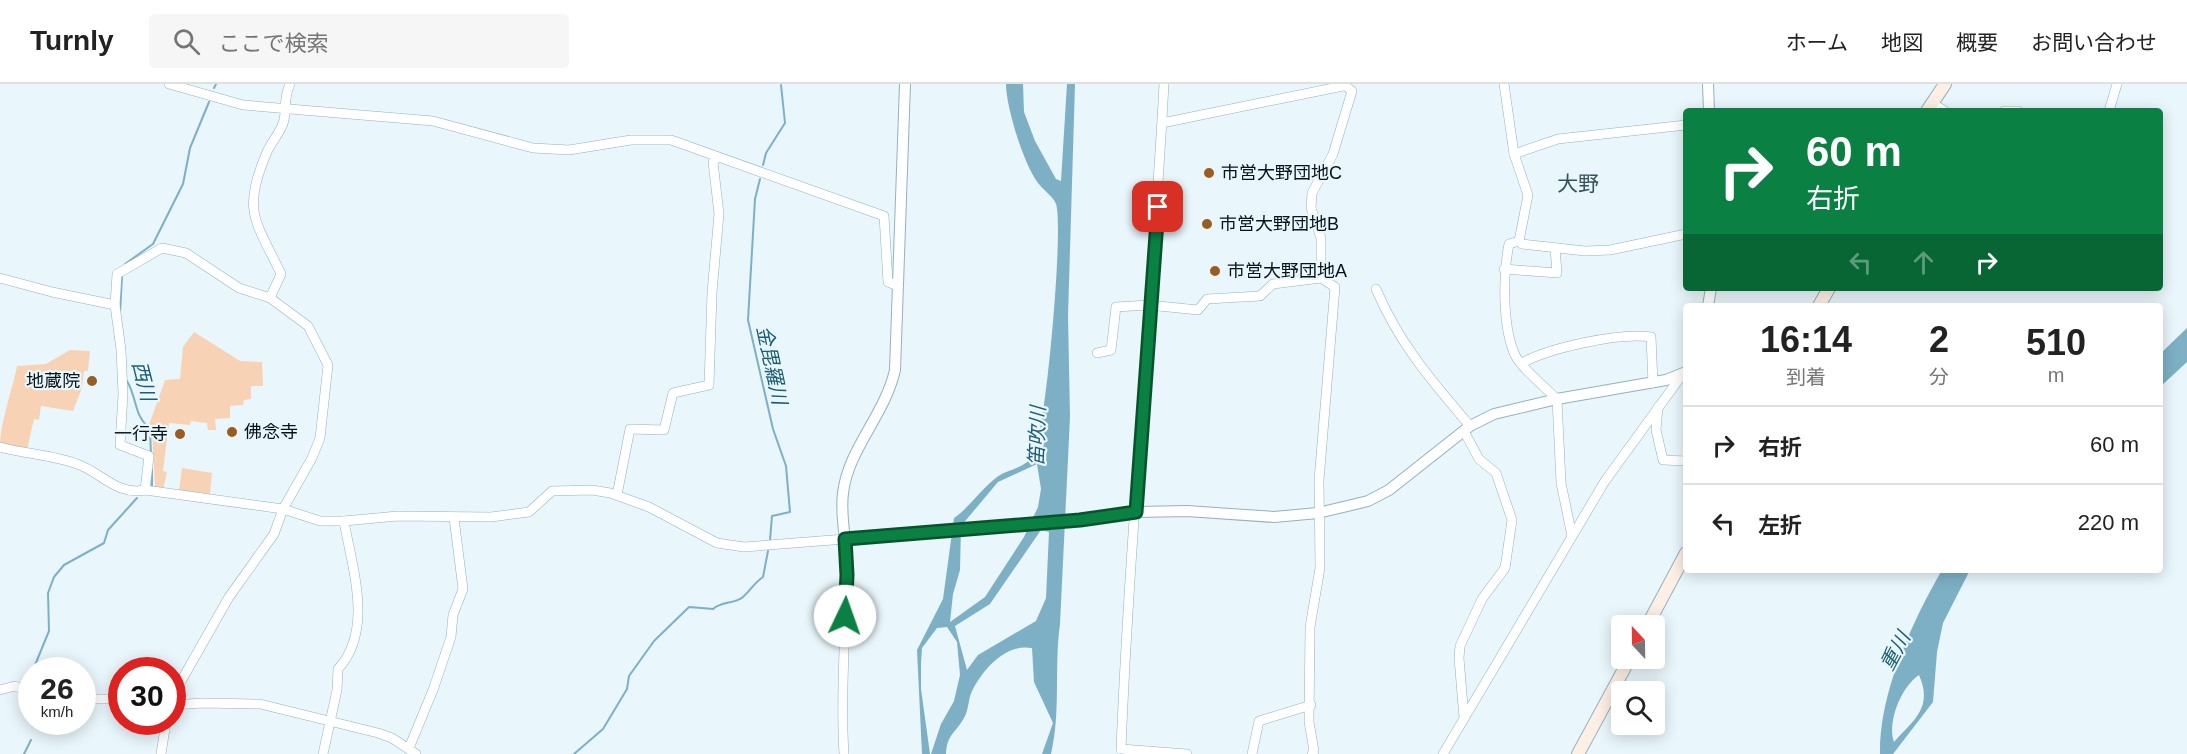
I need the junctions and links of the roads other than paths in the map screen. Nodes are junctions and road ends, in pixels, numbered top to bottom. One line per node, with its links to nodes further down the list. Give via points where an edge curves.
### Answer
1 (169, 84): 13 (street, via 243,105)
2 (290, 84): 13 (street)
3 (905, 84): 24 (street)
4 (1164, 84): 14 (street)
5 (1504, 84): 16 (street)
6 (1708, 84): 11 (street)
7 (1945, 84): 10 (main road)
8 (2117, 84): 12 (street)
9 (1343, 85): 14 (street); 23 (street, via 1352,91 1333,154 1312,194 1311,208 1321,238)
10 (1929, 107)
11 (1709, 108)
12 (2110, 108)
13 (284, 110): 17 (street, via 433,121 533,148 569,150 631,140 671,140); 26 (street, via 284,120 267,152 252,203 256,226 280,274)
14 (1162, 123): 28 (street)
15 (1683, 125): 16 (street, via 1558,139)
16 (1514, 154): 19 (street, via 1528,195)
17 (717, 158): 24 (street, via 884,216 888,282); 40 (street, via 713,162 719,214 709,385 673,393 664,430 630,429)
18 (1683, 235): 20 (street, via 1610,250)
19 (1519, 241): 20 (street); 21 (street, via 1509,244)
20 (1555, 248): 21 (street, via 1557,273)
21 (1504, 269): 30 (street, via 1504,299 1516,356)
22 (0, 278): 27 (street)
23 (1321, 278): 28 (street, via 1274,284 1260,296 1207,299 1198,310); 43 (street, via 1335,287)
24 (898, 286): 47 (street, via 895,370 887,398 848,472 842,509)
25 (1376, 288): 36 (street, via 1400,339)
26 (270, 298): 27 (street, via 239,288 186,253 162,248 117,274); 41 (street, via 308,326 328,365 320,438)
27 (115, 305): 39 (street, via 122,350 120,445 149,456)
28 (1149, 305): 29 (street, via 1116,307 1110,350); 42 (street)
29 (1097, 353)
30 (1522, 363): 33 (street, via 1534,356 1624,335 1651,337); 34 (street)
31 (1683, 374): 33 (street)
32 (1683, 375): 35 (street)
33 (1653, 383): 34 (street)
34 (1557, 399): 36 (street, via 1494,414); 46 (street, via 1561,483)
35 (1658, 407): 38 (street, via 1656,430 1663,460); 46 (street, via 1605,481)
36 (1467, 429): 43 (street, via 1389,490 1368,501); 56 (street, via 1479,459 1496,473 1512,520 1505,568 1482,599 1460,646)
37 (0, 447): 39 (street, via 78,464 115,486 137,492)
38 (1683, 461)
39 (145, 490): 41 (street)
40 (616, 495): 44 (street, via 562,489 552,491 529,512); 47 (street, via 649,507 717,543 744,547)
41 (283, 509): 45 (street, via 320,520); 51 (street, via 274,534 229,597)
42 (1136, 512): 43 (street, via 1274,517); 47 (street); 63 (street, via 1121,749)
43 (1318, 513): 55 (street, via 1320,568 1310,627)
44 (454, 518): 45 (street, via 398,516); 59 (street, via 463,589)
45 (344, 521): 57 (street, via 358,626 348,658 338,669)
46 (1572, 536): 56 (street)
47 (845, 539): 62 (street)
48 (1683, 559): 49 (main road)
49 (1653, 615)
50 (1624, 669): 67 (main road)
51 (186, 672)
52 (18, 687): 53 (street)
53 (0, 690)
54 (186, 704): 57 (street, via 260,704)
55 (1311, 705): 64 (street, via 1259,721); 65 (street)
56 (1464, 719): 66 (street)
57 (332, 722): 59 (street, via 378,733); 61 (street)
58 (164, 735): 60 (street)
59 (412, 751)
60 (161, 754)
61 (323, 754)
62 (844, 754)
63 (1187, 754)
64 (1252, 754)
65 (1312, 754)
66 (1443, 754)
67 (1578, 754)

